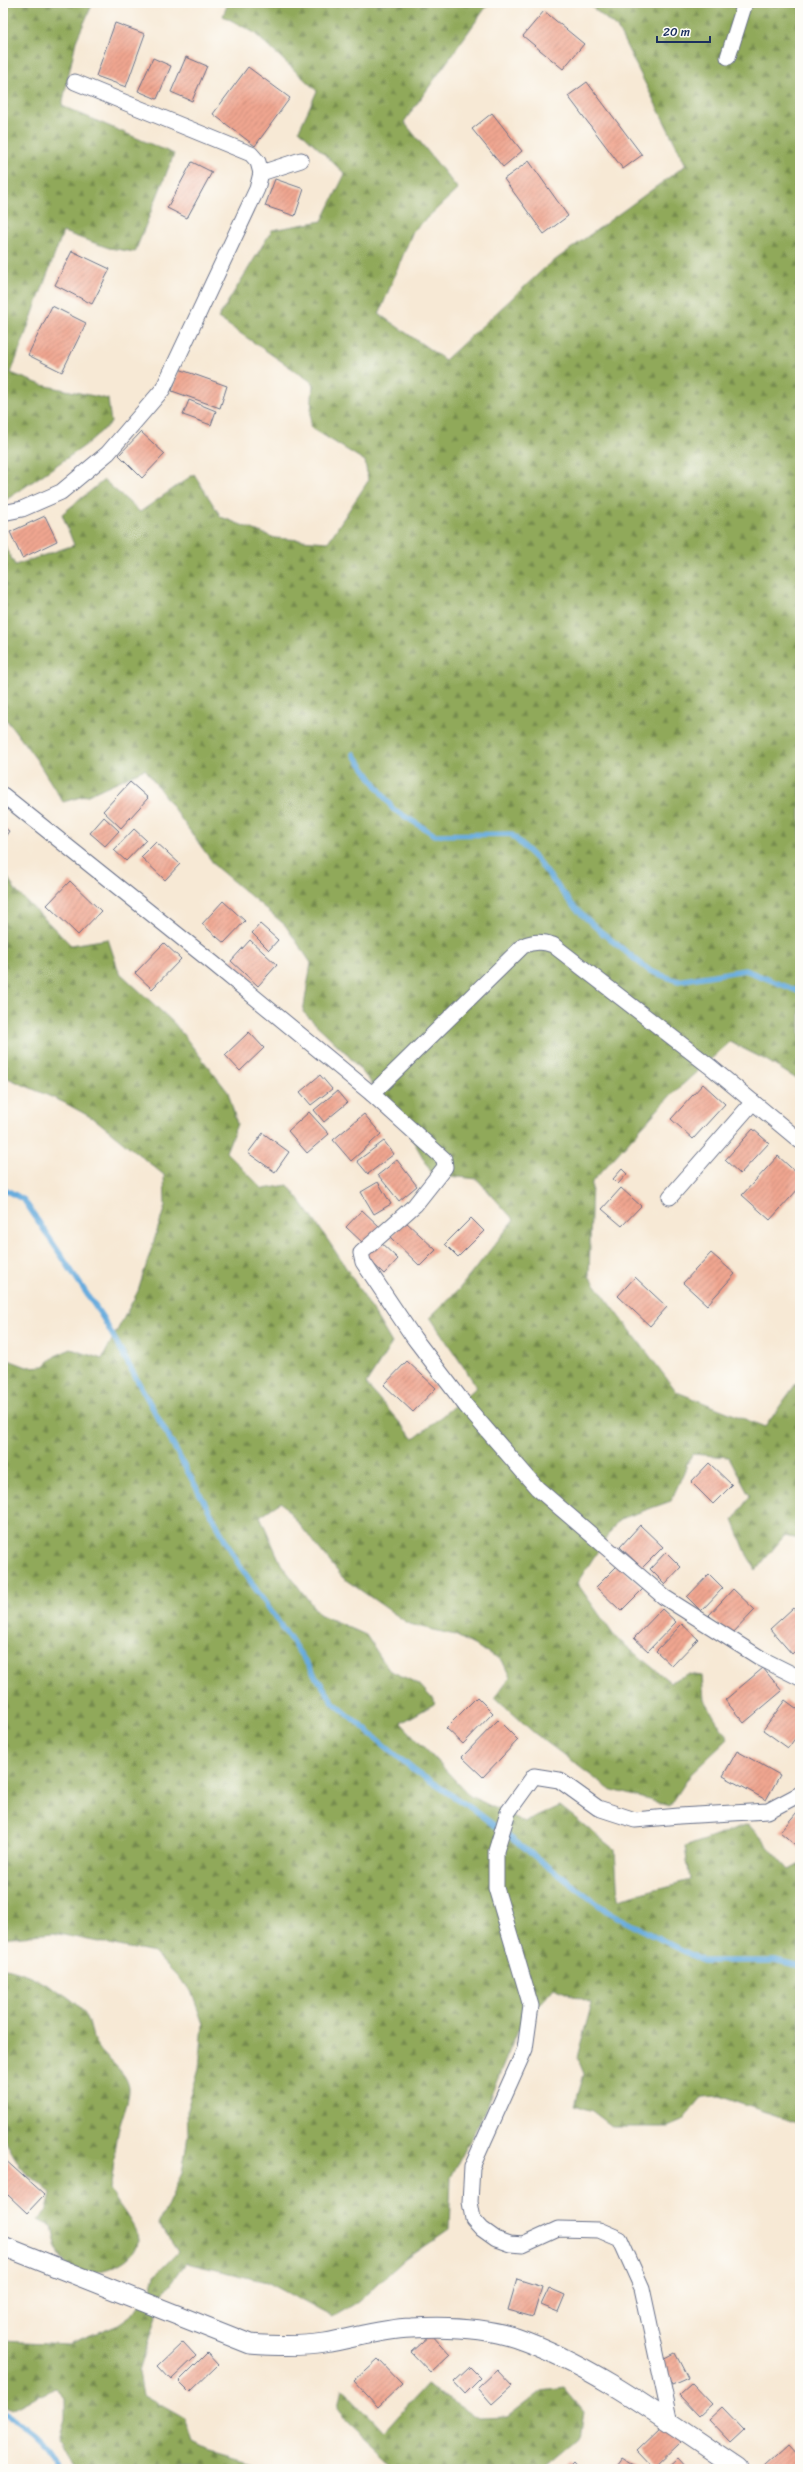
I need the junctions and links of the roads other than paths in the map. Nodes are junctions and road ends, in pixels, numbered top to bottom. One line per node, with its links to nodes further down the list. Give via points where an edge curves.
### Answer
1 (745, 3): 2 (street)
2 (728, 57)
3 (75, 82): 5 (street, via 251,154 258,162)
4 (301, 160): 5 (street)
5 (261, 173): 6 (street, via 257,189 163,389 108,453 61,492 22,509)
6 (3, 513)
7 (3, 795): 8 (street)
8 (372, 1094): 9 (street, via 523,946 543,942 553,945); 12 (street, via 444,1159 446,1167 415,1205 361,1253 363,1262 414,1338 466,1406 538,1488 664,1597 715,1631)
9 (753, 1102): 10 (street); 11 (street)
10 (800, 1140)
11 (670, 1197)
12 (800, 1678)
13 (800, 1794): 15 (street, via 768,1811 635,1820 598,1808 558,1780 534,1776 508,1812 496,1851 496,1888 531,2006 525,2049 472,2167 470,2202 473,2219 496,2240 510,2244 523,2245 558,2229 598,2230 620,2239 642,2288)
14 (3, 2246): 15 (street, via 250,2344 281,2347 324,2343 379,2331 411,2328 475,2328 515,2338 602,2380)
15 (672, 2423): 16 (street)
16 (739, 2469)

